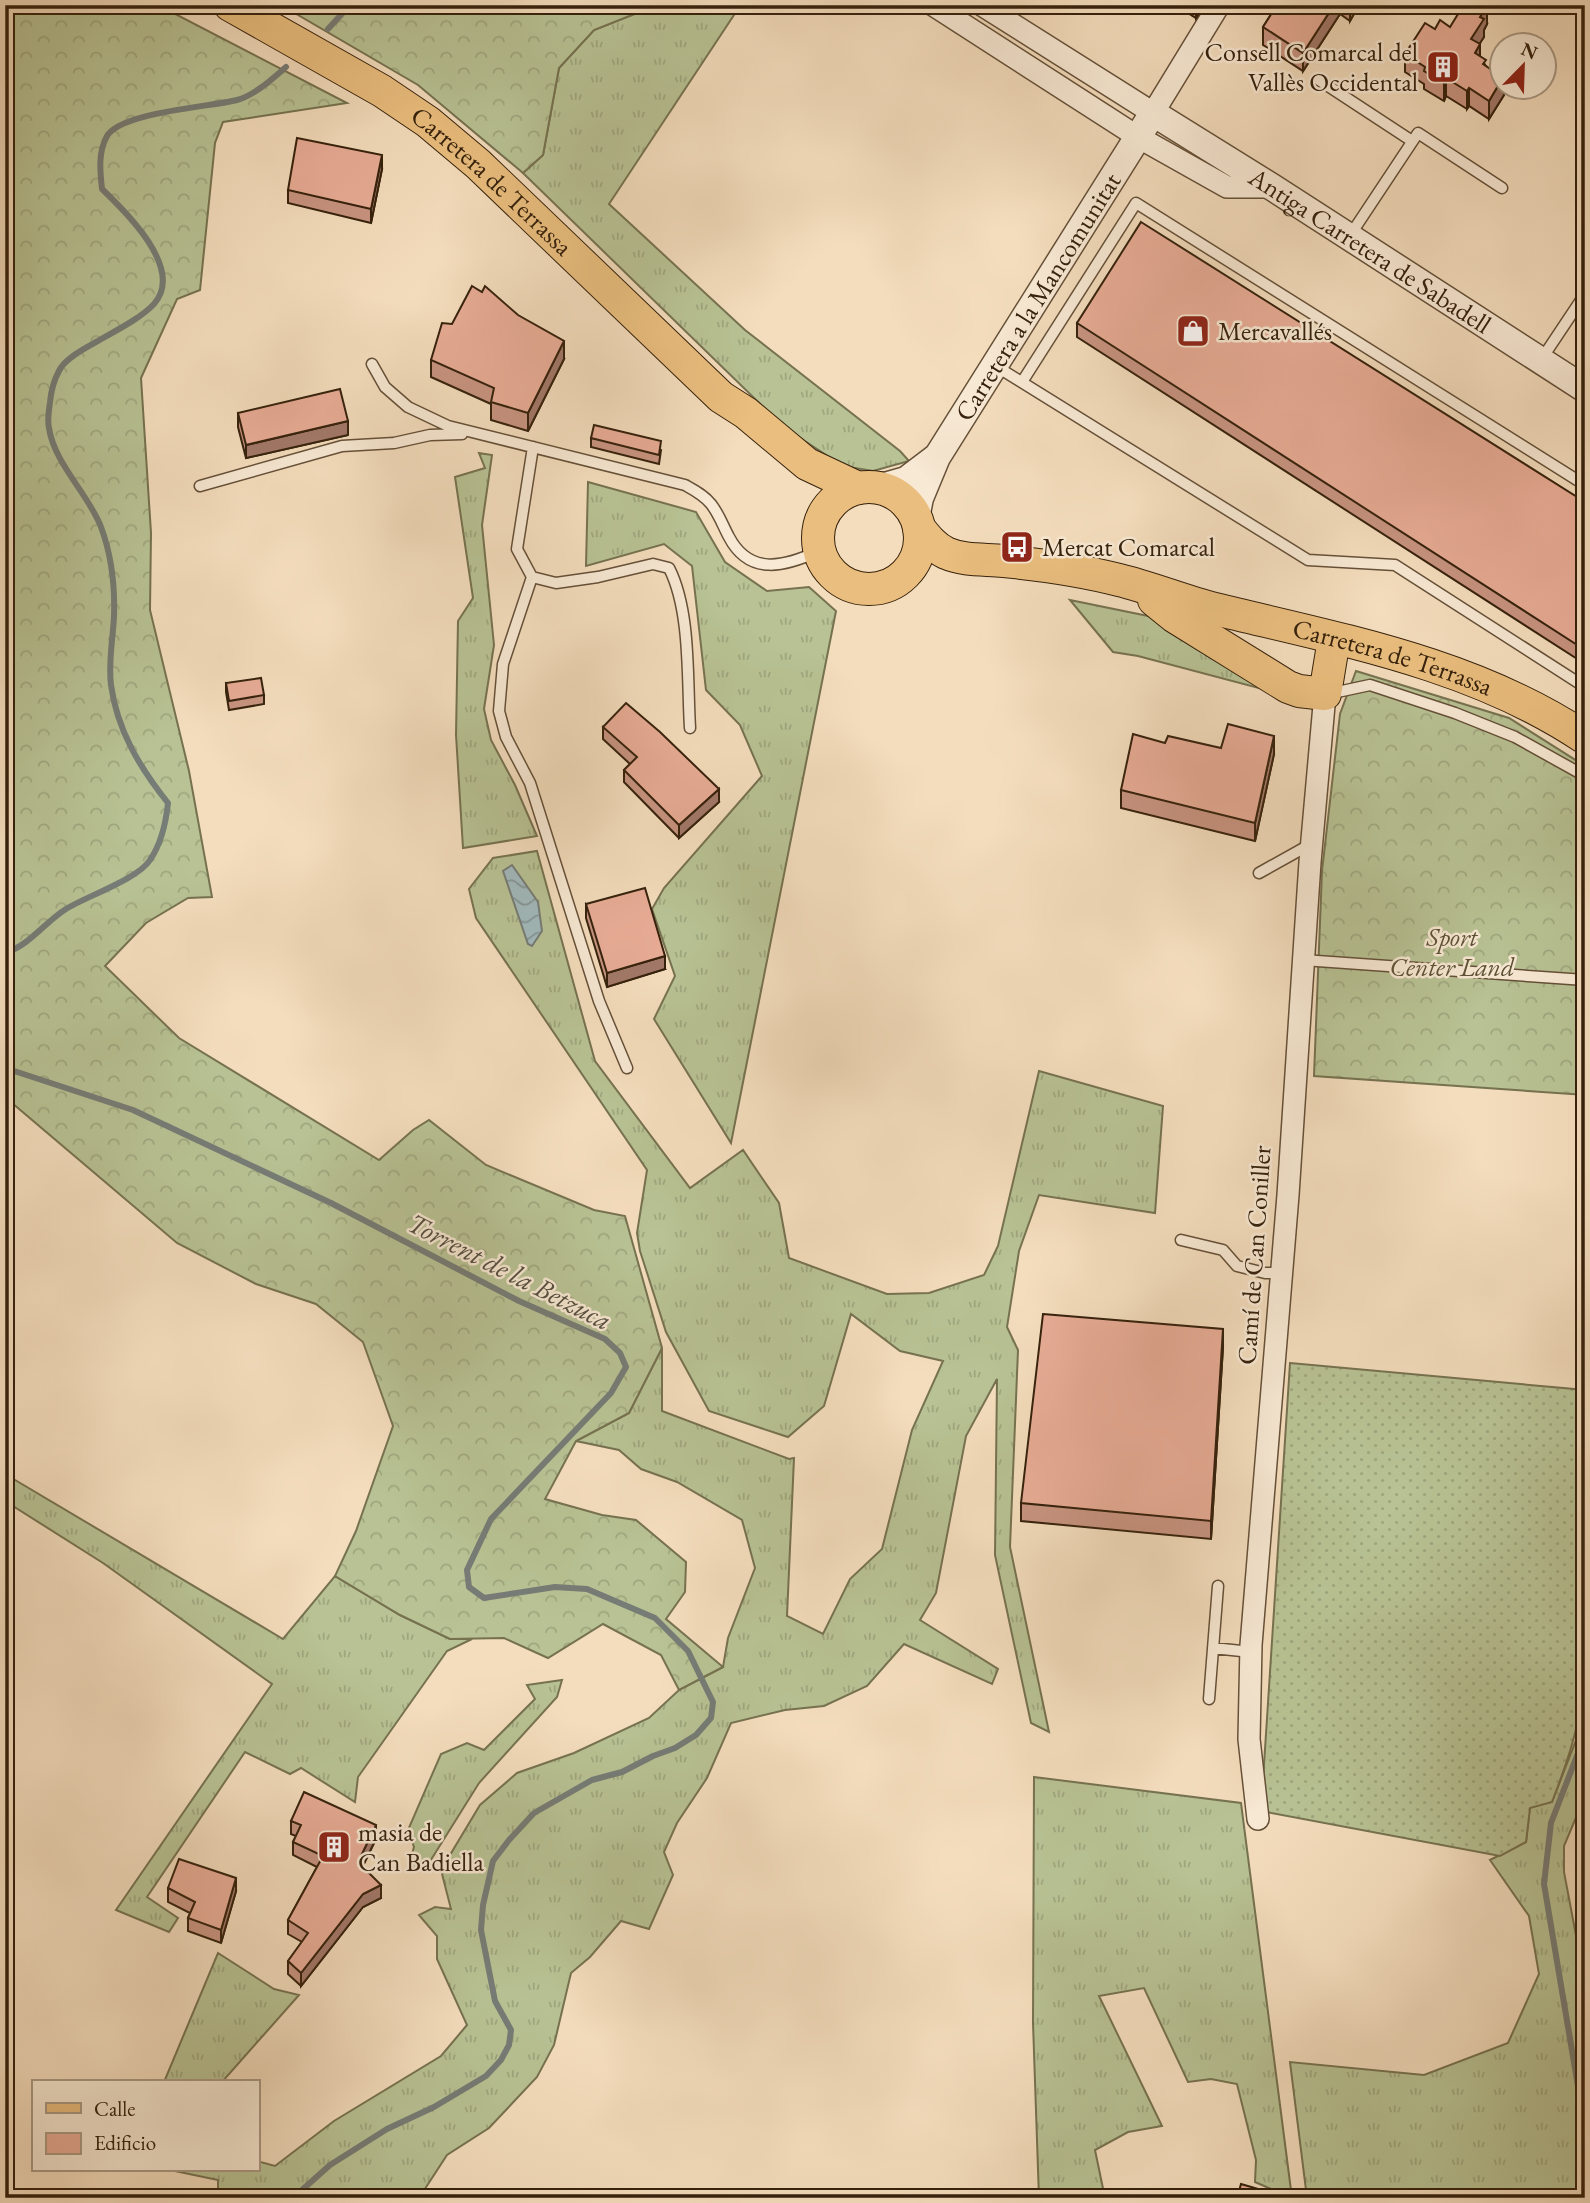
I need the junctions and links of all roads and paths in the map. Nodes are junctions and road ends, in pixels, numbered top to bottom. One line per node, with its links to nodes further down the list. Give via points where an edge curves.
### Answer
1 (230, 5): 6 (main road, Carretera de Terrassa)
2 (243, 5): 6 (street)
3 (933, 5): 9 (street)
4 (982, 5): 8 (street)
5 (1219, 5): 8 (street, Carretera a la Mancomunitat)
6 (280, 32): 20 (main road, Carretera de Terrassa, via 428,122 478,164)
7 (1319, 80): 10 (lane)
8 (1153, 113): 9 (street, Carretera a la Mancomunitat); 11 (street, Antiga Carretera de Sabadell)
9 (1138, 137): 11 (street, via 1227,187); 17 (street, Carretera a la Mancomunitat)
10 (1412, 141): 12 (lane, via 1418,133); 13 (lane)
11 (1272, 187): 13 (street, Antiga Carretera de Sabadell)
12 (1503, 188)
13 (1349, 237): 15 (street, Antiga Carretera de Sabadell)
14 (1585, 294): 15 (lane)
15 (1541, 360): 19 (street, Antiga Carretera de Sabadell)
16 (372, 364): 21 (lane, via 386,387 408,407)
17 (994, 365): 18 (lane); 23 (street, Carretera a la Mancomunitat)
18 (1022, 382): 24 (lane, via 1136,203); 34 (lane, via 1308,560 1395,565)
19 (1585, 389)
20 (721, 397): 26 (main road, Carretera de Terrassa, via 807,464); 28 (main road, Carretera de Terrassa, via 736,423 810,490)
21 (475, 433): 22 (lane); 25 (lane, via 342,446)
22 (533, 447): 28 (lane, via 685,485 711,503 734,546 758,563 782,564); 29 (lane, via 517,549)
23 (937, 457): 26 (street, Carretera a la Mancomunitat, via 906,480); 27 (street, Carretera a la Mancomunitat, via 920,498)
24 (1585, 485)
25 (200, 486)
26 (868, 488): 27 (main road, via 897,496); 28 (main road, via 831,502)
27 (917, 523): 30 (main road, via 919,549); 32 (main road, Carretera de Terrassa, via 935,546 955,556 1084,571)
28 (819, 538): 30 (main road, via 832,573 839,579 858,587 878,588)
29 (532, 577): 36 (lane, via 556,583 653,564 669,568 683,608); 43 (lane, via 503,664 499,711 506,737 530,783 599,1001)
30 (901, 577): 31 (main road, Carretera de Terrassa, via 940,572 985,575)
31 (1153, 599): 32 (main road, Carretera de Terrassa); 35 (main road, via 1288,687)
32 (1190, 603): 33 (main road, Carretera de Terrassa)
33 (1334, 639): 35 (main road); 37 (main road, Carretera de Terrassa, via 1485,684)
34 (1585, 687)
35 (1325, 694): 38 (lane, via 1370,685 1515,737); 39 (street, Camí de Can Coniller)
36 (690, 728)
37 (1585, 738)
38 (1585, 776)
39 (1311, 844): 40 (lane); 41 (street, Camí de Can Coniller)
40 (1259, 873)
41 (1303, 960): 42 (lane); 45 (street, Camí de Can Coniller)
42 (1585, 979)
43 (627, 1068)
44 (1181, 1240): 45 (lane, via 1223,1250 1237,1266)
45 (1281, 1273): 48 (street, Camí de Can Coniller)
46 (1217, 1586): 47 (lane)
47 (1213, 1648): 48 (lane); 49 (lane)
48 (1251, 1652): 50 (street, Camí de Can Coniller, via 1249,1740)
49 (1209, 1699)
50 (1258, 1819)

